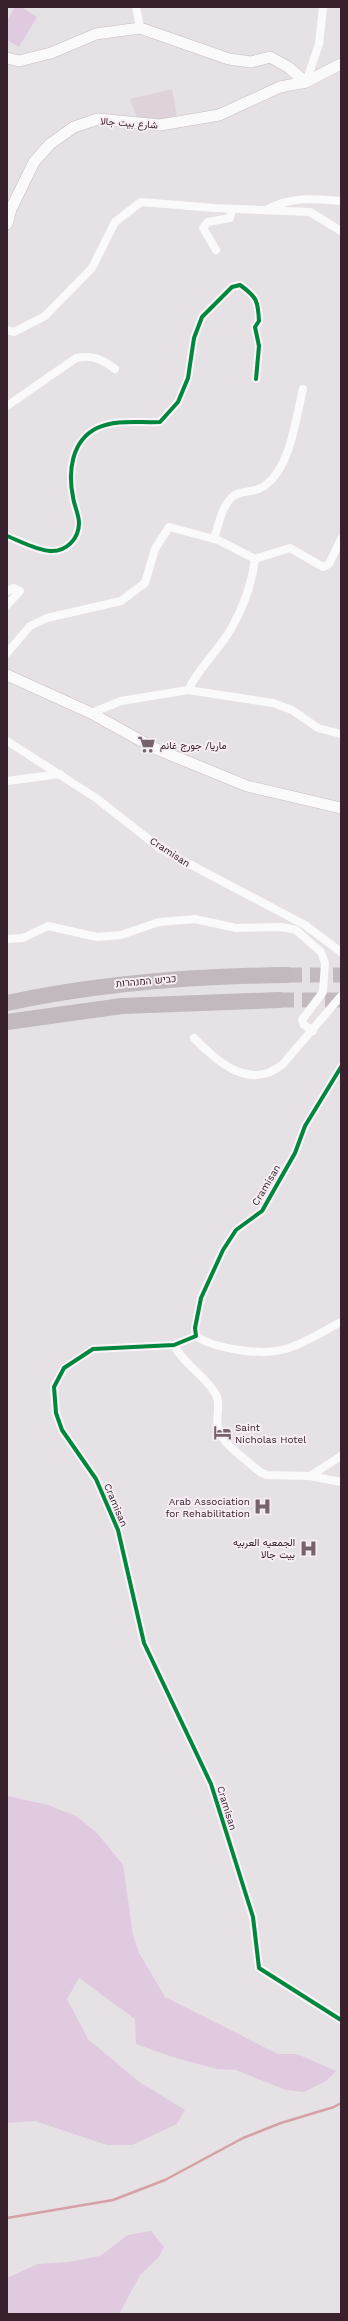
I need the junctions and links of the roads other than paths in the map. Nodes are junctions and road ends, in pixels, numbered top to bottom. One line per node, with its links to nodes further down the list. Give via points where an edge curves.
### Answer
1 (136, 7): 3 (street)
2 (323, 7): 6 (street, via 320,44)
3 (140, 28): 4 (street, via 96,34 51,53 19,61); 6 (street, via 228,60 251,62 270,57 288,67)
4 (7, 58)
5 (341, 64): 6 (street, شارع بيت جالا)
6 (306, 82): 8 (street, شارع بيت جالا, via 280,87 219,115 178,123 147,125 98,119 74,128 50,144 34,162)
7 (341, 201): 10 (street, via 284,201)
8 (9, 208): 11 (street, شارع بيت جالا)
9 (232, 209): 10 (street); 13 (street, via 230,218 208,222 203,228); 14 (street, via 141,202 115,222 92,268 44,316 14,332)
10 (267, 210): 12 (street, via 310,212)
11 (7, 224)
12 (341, 231)
13 (216, 250)
14 (7, 330)
15 (115, 369): 18 (street, via 103,360 89,356 76,358)
16 (256, 379): 19 (street, via 259,346 254,327 259,321 258,303 253,295 240,286 232,287 202,317 194,338 188,378 178,402 169,413 160,422 112,422 96,429 84,438 73,455 70,475 80,522 78,534 68,546 50,551)
17 (302, 389): 20 (street, via 292,438 279,472 256,492 239,493 228,499)
18 (7, 406)
19 (7, 536)
20 (214, 539): 22 (street); 25 (street, via 169,527 155,549 145,583 121,601 54,616 30,626)
21 (341, 539): 22 (street, via 330,564 323,567 290,548)
22 (255, 559): 27 (street, via 253,577 231,629 193,679)
23 (7, 591): 24 (street, via 14,588 20,591)
24 (7, 605)
25 (7, 653)
26 (7, 675): 28 (street)
27 (188, 690): 28 (street, via 122,701); 29 (street, via 273,703 292,710 318,728)
28 (91, 713): 33 (street, via 154,748 247,786)
29 (341, 734)
30 (7, 741): 31 (street, Cramisan)
31 (60, 774): 32 (street); 35 (street, Cramisan, via 96,798 161,849 305,925)
32 (7, 781)
33 (341, 808)
34 (7, 939): 41 (street, via 23,938 48,926 98,937 121,935 160,922 195,919 236,928 281,927 296,930 321,952 325,963 323,992 302,1020 304,1025)
35 (341, 952)
36 (287, 975): 39 (highway, כביש המנהרות, via 216,976 112,984)
37 (341, 996): 41 (street)
38 (279, 1000): 40 (highway, via 130,1006)
39 (7, 1003)
40 (7, 1022)
41 (313, 1031): 42 (street, via 283,1064 263,1076 243,1073 232,1068)
42 (194, 1038)
43 (341, 1067): 45 (street, Cramisan, via 306,1126 295,1153 262,1211 236,1230 223,1250 201,1298 195,1328)
44 (341, 1322): 45 (street, via 285,1350 244,1352 206,1343)
45 (196, 1336): 46 (street, Cramisan)
46 (174, 1345): 48 (street, via 180,1357 201,1374 216,1394 218,1430 233,1449 266,1475); 50 (street, Cramisan, via 93,1350 64,1368 54,1387 56,1413 62,1430 96,1479 116,1524 144,1643 211,1784 253,1917 259,1968)
47 (341, 1456): 48 (street)
48 (310, 1476): 49 (street)
49 (341, 1482)
50 (341, 2020)

